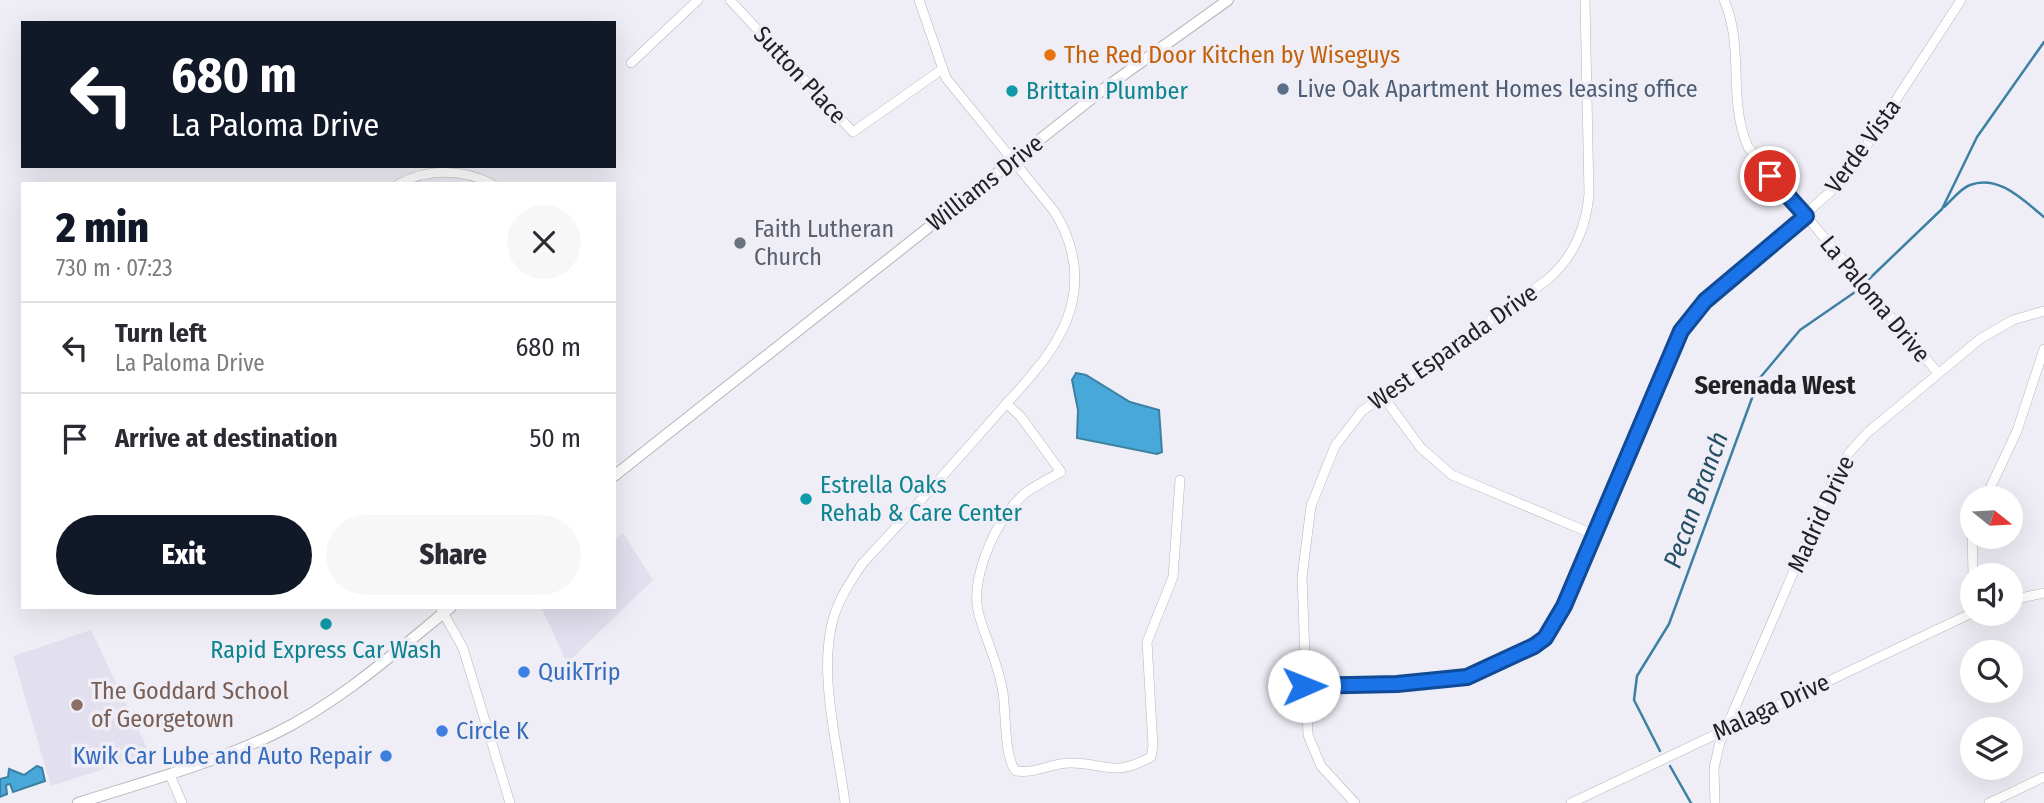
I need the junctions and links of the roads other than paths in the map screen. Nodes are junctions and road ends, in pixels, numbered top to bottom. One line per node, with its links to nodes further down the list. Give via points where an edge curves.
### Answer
1 (698, 0): 8 (street)
2 (730, 0): 9 (street, Sutton Place, via 853,132)
3 (919, 0): 9 (street)
4 (1228, 0): 10 (main road, Williams Drive)
5 (1585, 0): 19 (street, West Esparada Drive, via 1590,194 1576,245 1547,280)
6 (1724, 0): 15 (street, La Paloma Drive, via 1736,34 1735,95 1743,135 1755,158)
7 (1961, 0): 15 (street, Verde Vista, via 1856,164)
8 (631, 62)
9 (941, 70): 10 (street)
10 (1013, 161): 20 (street, via 1068,233 1075,277 1062,333); 21 (main road, Williams Drive)
11 (426, 170): 12 (street); 13 (street)
12 (471, 171): 14 (street)
13 (403, 182)
14 (489, 182)
15 (1806, 216): 18 (street, La Paloma Drive); 24 (street, Verde Vista, via 1705,301 1681,331)
16 (2044, 311): 18 (street, Madrid Drive, via 1990,332)
17 (2044, 349): 23 (street, via 2017,431)
18 (1938, 373): 30 (street, Madrid Drive, via 1867,433 1841,464)
19 (1382, 396): 24 (street, via 1421,449 1452,475); 29 (street, West Esparada Drive, via 1354,419 1335,446 1308,518 1302,577)
20 (1006, 403): 22 (street, via 1060,472 1015,503 998,528 980,572 978,610 1000,676 1009,757 1016,771 1072,763 1125,769 1150,757 1147,642 1173,577); 36 (street, via 862,564 840,601 828,641 827,666)
21 (616, 474)
22 (1180, 480)
23 (1991, 486)
24 (1595, 535): 29 (street, Verde Vista, via 1551,629 1521,654 1453,680)
25 (2044, 593): 26 (street)
26 (2023, 597)
27 (445, 609): 31 (main road, via 368,676 323,706 274,733); 35 (street, via 463,648)
28 (1960, 619): 30 (street, Malaga Drive)
29 (1304, 686): 37 (street, West Esparada Drive, via 1315,756)
30 (1727, 728): 38 (street, Malaga Drive); 39 (street, Madrid Drive, via 1714,768)
31 (170, 775): 33 (main road); 34 (street)
32 (2044, 777): 40 (street)
33 (78, 803)
34 (182, 803)
35 (510, 803)
36 (845, 803)
37 (1355, 803)
38 (1570, 803)
39 (1715, 803)
40 (1989, 803)

